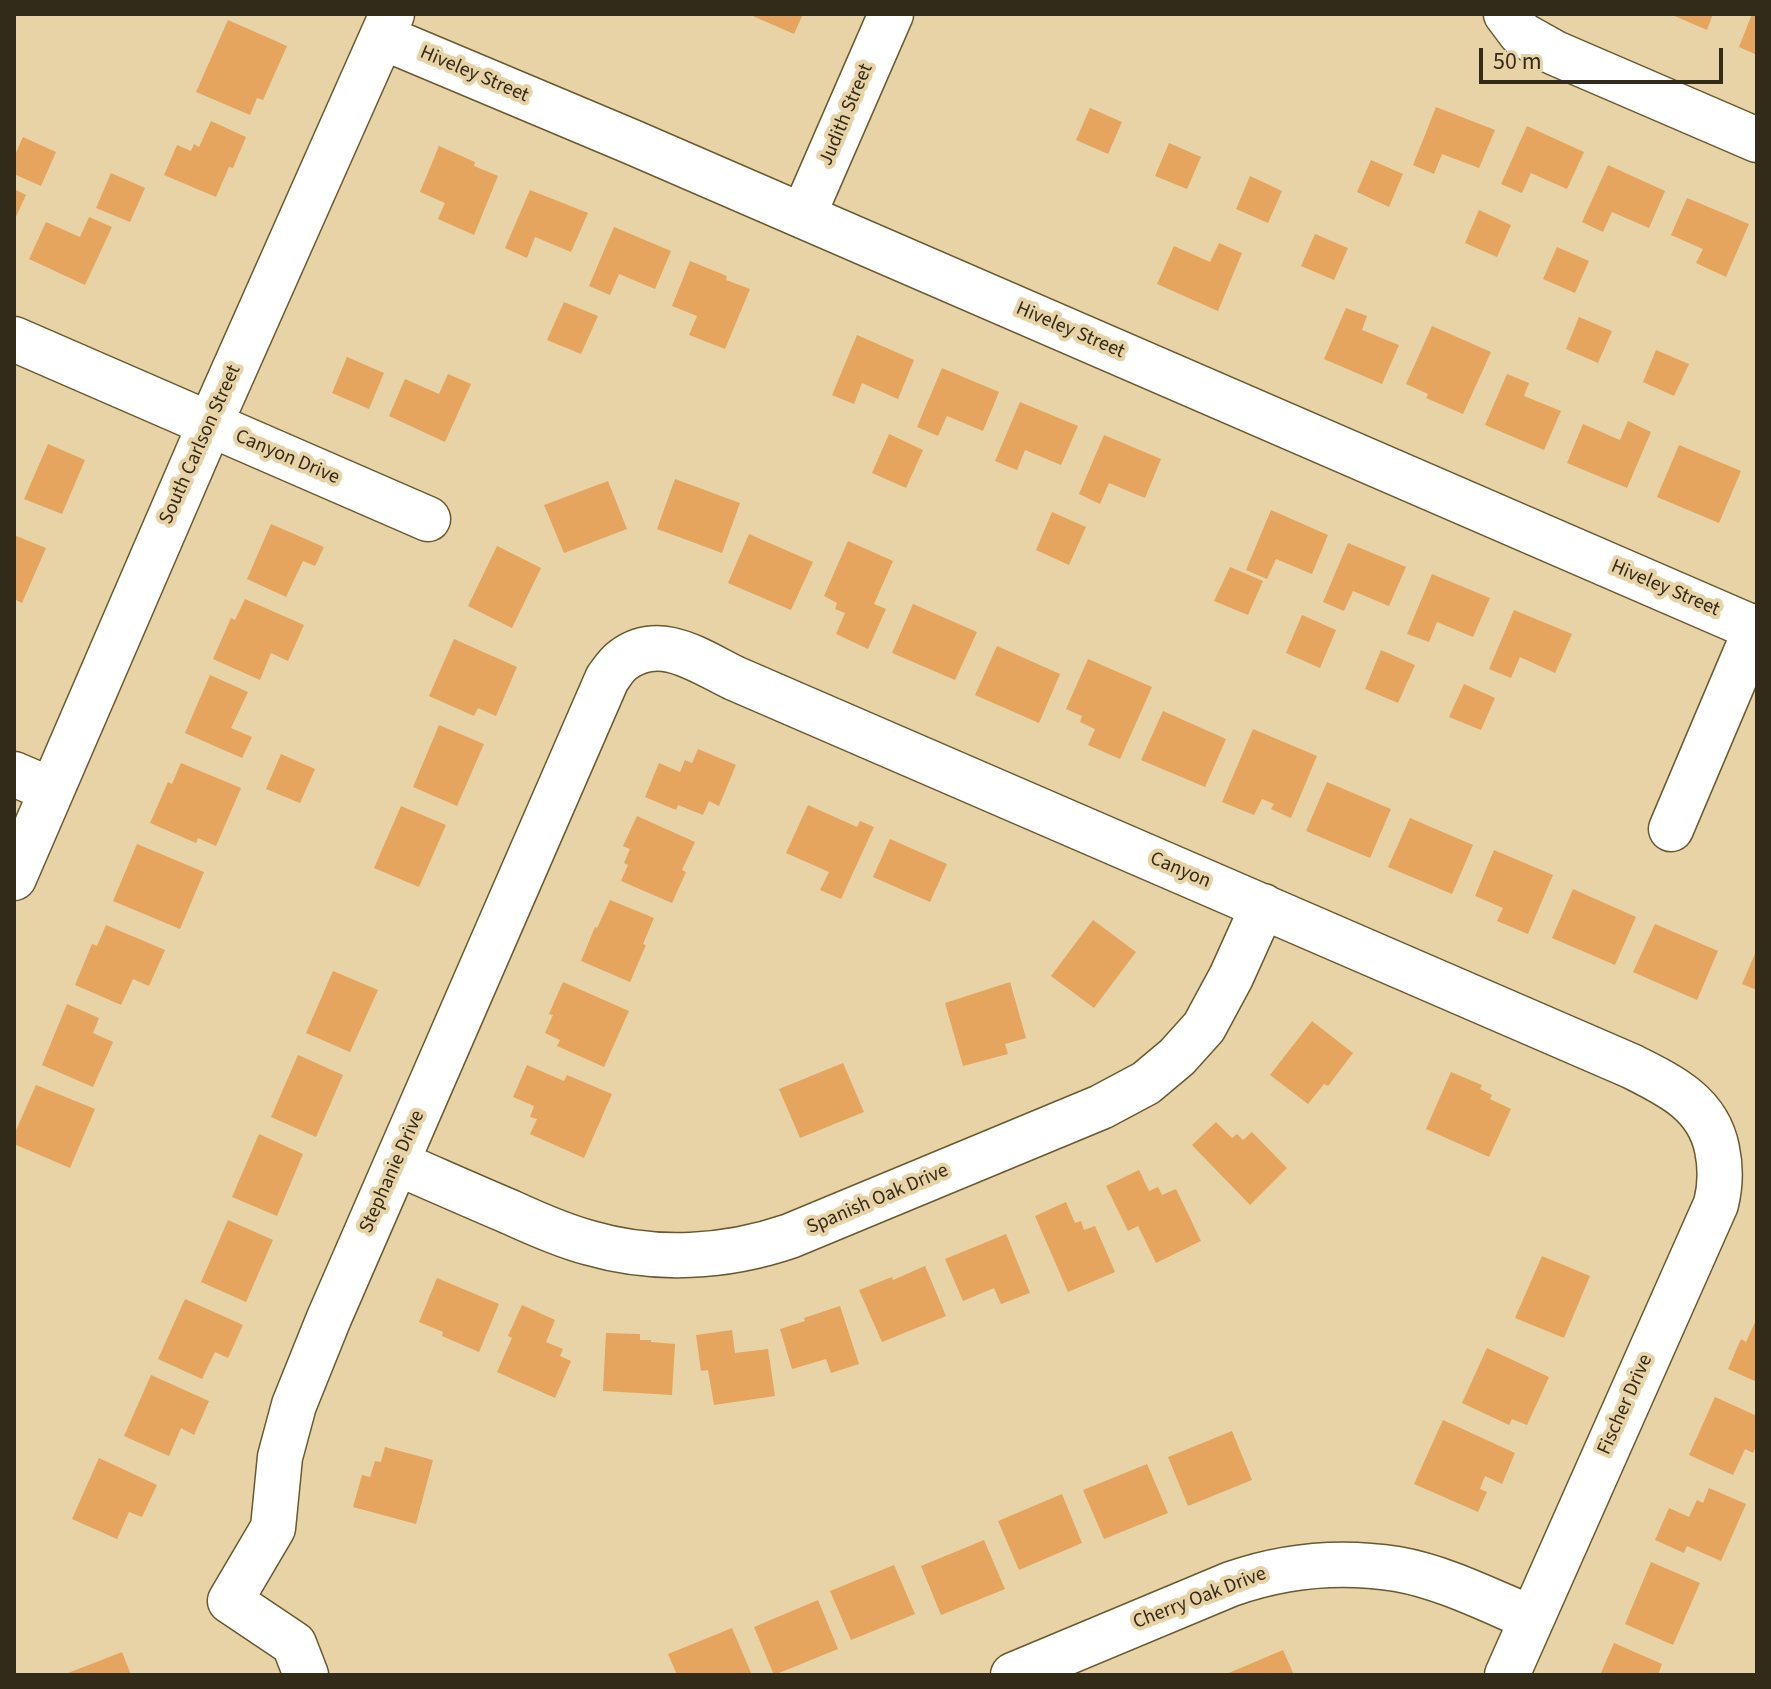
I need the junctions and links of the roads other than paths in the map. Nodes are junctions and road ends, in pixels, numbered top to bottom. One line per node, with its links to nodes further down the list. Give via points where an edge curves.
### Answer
1 (891, 14): 5 (street, Judith Street)
2 (1506, 14): 4 (street, via 1521,34 1555,53)
3 (387, 26): 5 (street, Hiveley Street); 7 (street, South Carlson Street)
4 (1757, 140)
5 (803, 216): 9 (street, Hiveley Street)
6 (14, 339): 7 (street, Canyon Drive)
7 (210, 424): 8 (street, Canyon Drive); 11 (street, South Carlson Street)
8 (428, 519)
9 (1756, 628): 12 (street)
10 (631, 655): 14 (street, Canyon, via 661,647 679,651); 16 (street, Stephanie Drive, via 607,679)
11 (32, 782): 13 (street, South Carlson Street)
12 (1671, 829)
13 (14, 878)
14 (1263, 906): 15 (street, Canyon, via 1665,1083 1692,1102); 16 (street, Spanish Oak Drive, via 1204,1027 1146,1083 1101,1107 768,1244 723,1253 631,1252 539,1225)
15 (1712, 1130): 17 (street, Fischer Drive, via 1721,1170 1716,1204)
16 (397, 1163): 18 (street, Stephanie Drive, via 294,1405 280,1457 273,1528 230,1601 294,1644)
17 (1531, 1618): 19 (street, Cherry Oak Drive, via 1449,1584 1398,1570 1345,1564 1286,1568 1231,1584); 20 (street, Fischer Drive)
18 (306, 1675)
19 (1013, 1675)
20 (1507, 1675)

